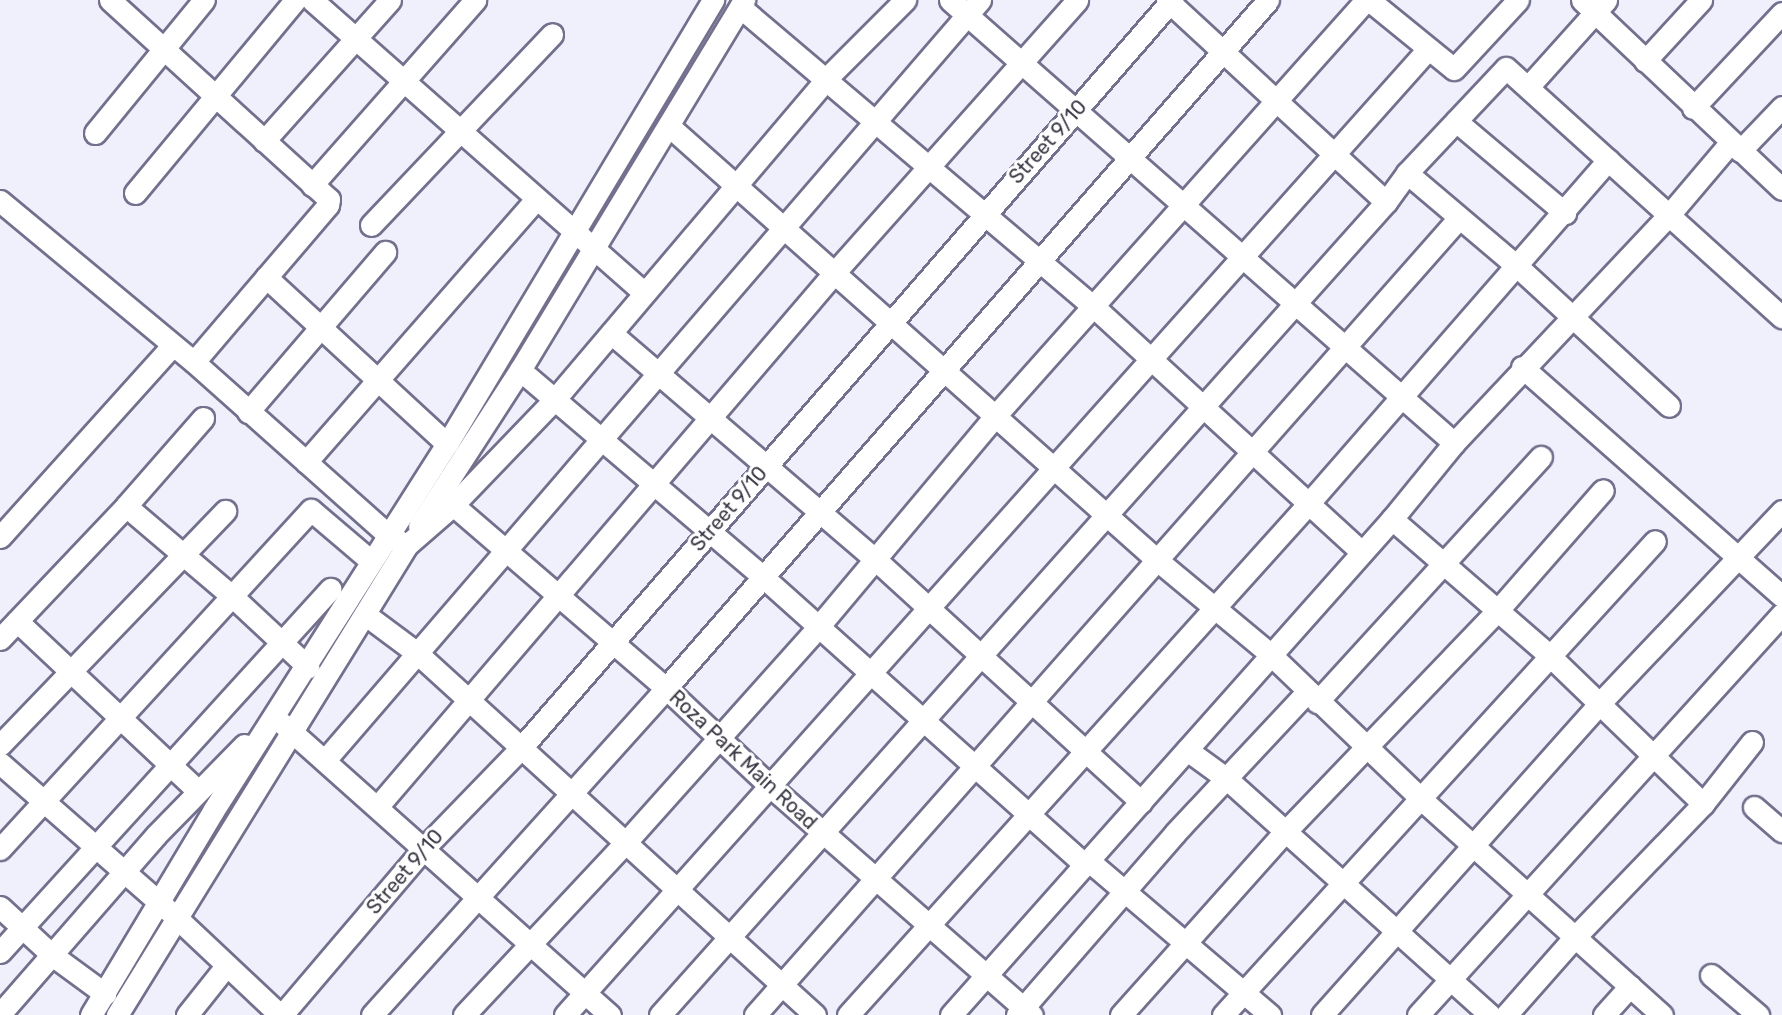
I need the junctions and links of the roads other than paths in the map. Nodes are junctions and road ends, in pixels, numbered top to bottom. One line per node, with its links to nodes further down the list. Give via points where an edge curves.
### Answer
1 (110, 0): 23 (street)
2 (204, 0): 23 (street)
3 (295, 0): 31 (street)
4 (312, 0): 22 (street)
5 (390, 0): 22 (street)
6 (475, 0): 29 (street)
7 (713, 0): 62 (street)
8 (905, 0): 28 (street)
9 (950, 0): 20 (street)
10 (980, 0): 20 (street)
11 (1077, 0): 27 (street)
12 (1268, 0): 25 (street)
13 (1367, 0): 24 (street); 32 (street)
14 (1518, 0): 24 (street, via 1454,69)
15 (1701, 0): 26 (street)
16 (1170, 1): 25 (street); 35 (street, Street 9/10)
17 (742, 3): 28 (street); 38 (street)
18 (1595, 4): 26 (street); 30 (street)
19 (1782, 13): 34 (street)
20 (966, 16): 27 (street); 36 (street)
21 (552, 34): 39 (street)
22 (354, 40): 29 (street); 41 (street)
23 (164, 49): 31 (street); 40 (street)
24 (1428, 49): 43 (street)
25 (1224, 52): 32 (street); 44 (street)
26 (1645, 61): 34 (street)
27 (1020, 64): 35 (street); 46 (street)
28 (826, 79): 36 (street); 49 (street)
29 (402, 82): 39 (street); 48 (street)
30 (1528, 87): 37 (street, via 1506,68); 45 (street)
31 (216, 97): 41 (street); 51 (street)
32 (1276, 100): 43 (street); 55 (street)
33 (1782, 107): 42 (street)
34 (1694, 108): 42 (street)
35 (1075, 112): 44 (street); 57 (street, Street 9/10)
36 (876, 120): 46 (street); 61 (street)
37 (1456, 121): 47 (street); 56 (street)
38 (669, 126): 49 (street); 63 (street)
39 (459, 132): 52 (street); 60 (street)
40 (95, 133)
41 (264, 141): 48 (street)
42 (1735, 147): 50 (street); 58 (street)
43 (1334, 154): 54 (street); 65 (street)
44 (1129, 160): 55 (street); 66 (street)
45 (1608, 160): 56 (street); 58 (street)
46 (930, 165): 57 (street); 68 (street)
47 (1407, 173): 54 (street); 59 (street)
48 (312, 185): 69 (street, via 329,199 328,205)
49 (737, 187): 61 (street); 70 (street)
50 (1782, 189)
51 (135, 193)
52 (536, 199): 62 (street); 86 (street)
53 (0, 201): 78 (street)
54 (1386, 202): 71 (street)
55 (1182, 206): 65 (street); 72 (street)
56 (1565, 213): 67 (street)
57 (984, 214): 66 (street); 75 (street, Street 9/10)
58 (1669, 215): 73 (street); 74 (street)
59 (1458, 219): 67 (street); 79 (street)
60 (371, 225)
61 (785, 228): 68 (street); 85 (street)
62 (573, 231): 63 (street); 97 (street)
63 (594, 248): 70 (street); 84 (street)
64 (385, 252): 76 (street)
65 (1241, 258): 71 (street); 80 (street)
66 (1038, 260): 72 (street); 83 (street)
67 (1518, 267): 74 (street); 87 (street)
68 (835, 272): 75 (street); 94 (street)
69 (266, 277): 76 (street); 81 (street)
70 (643, 292): 77 (street)
71 (1294, 304): 79 (street); 89 (street)
72 (1093, 306): 80 (street); 92 (street)
73 (1782, 317)
74 (1569, 318): 82 (street); 90 (street)
75 (892, 322): 83 (street); 102 (street, Street 9/10)
76 (319, 326): 86 (street); 91 (street)
77 (611, 333): 85 (street); 88 (street)
78 (173, 345): 81 (street); 115 (street)
79 (1344, 348): 87 (street); 98 (street)
80 (1151, 359): 89 (street); 101 (street)
81 (194, 362): 91 (street)
82 (1522, 367): 96 (street); 121 (street)
83 (945, 369): 92 (street); 110 (street)
84 (519, 370): 88 (street); 117 (street)
85 (657, 375): 94 (street); 95 (street)
86 (377, 379): 97 (street); 100 (street)
87 (1402, 398): 96 (street); 105 (street)
88 (555, 399): 95 (street); 107 (street)
89 (1203, 406): 98 (street); 111 (street)
90 (1669, 406)
91 (248, 412): 100 (street)
92 (996, 415): 101 (street); 124 (street)
93 (203, 418): 106 (street)
94 (709, 420): 102 (street); 103 (street)
95 (601, 440): 103 (street); 118 (street)
96 (1454, 443): 112 (street)
97 (447, 444): 114 (street)
98 (1253, 451): 105 (street); 122 (street)
99 (1541, 458): 125 (street)
100 (306, 462): 114 (street)
101 (1054, 467): 111 (street); 132 (street)
102 (765, 468): 110 (street); 113 (street, Street 9/10)
103 (654, 484): 113 (street); 130 (street)
104 (1603, 490): 133 (street)
105 (1309, 503): 119 (street); 131 (street)
106 (126, 506): 120 (street); 136 (street)
107 (453, 506): 117 (street); 118 (street, Roza Park Main Road)
108 (225, 511): 120 (street)
109 (1782, 511): 121 (street)
110 (818, 514): 124 (street); 126 (street)
111 (1107, 514): 122 (street); 143 (street)
112 (1392, 519): 119 (street); 125 (street)
113 (709, 531): 126 (street); 140 (street, Street 9/10)
114 (388, 535): 117 (street); 123 (street)
115 (0, 537)
116 (1655, 541): 144 (street)
117 (407, 544): 135 (street)
118 (506, 551): 130 (street, Roza Park Main Road); 141 (street)
119 (1360, 551): 142 (street)
120 (182, 556): 129 (street); 146 (street)
121 (1737, 559): 128 (street); 152 (street)
122 (1157, 560): 131 (street); 151 (street)
123 (371, 561): 129 (street, via 311,510); 145 (street)
124 (876, 561): 132 (street); 137 (street)
125 (1443, 561): 133 (street); 149 (street)
126 (762, 576): 137 (street); 148 (street)
127 (330, 589): 139 (street)
128 (1782, 596)
129 (233, 597): 139 (street); 154 (street)
130 (557, 597): 140 (street, Roza Park Main Road); 150 (street)
131 (1215, 607): 142 (street); 163 (street)
132 (926, 610): 143 (street); 147 (street)
133 (1498, 610): 144 (street); 160 (street)
134 (1782, 614): 164 (street)
135 (366, 615): 141 (street); 156 (street)
136 (17, 621): 138 (street); 146 (street)
137 (819, 626): 147 (street); 157 (street)
138 (0, 639)
139 (283, 641): 145 (street); 167 (street)
140 (611, 645): 148 (street, Roza Park Main Road); 161 (street, Street 9/10)
141 (417, 653): 150 (street); 165 (street)
142 (1269, 653): 149 (street); 162 (street)
143 (980, 656): 151 (street); 155 (street)
144 (1550, 656): 152 (street); 173 (street)
145 (308, 668): 153 (street)
146 (71, 672): 154 (street); 159 (street)
147 (869, 673): 155 (street); 170 (street)
148 (666, 688): 157 (street, Roza Park Main Road); 172 (street)
149 (1312, 697): 160 (street); 169 (street)
150 (469, 701): 161 (street); 177 (street)
151 (1031, 701): 163 (street); 168 (street)
152 (1599, 704): 164 (street); 184 (street)
153 (273, 715): 156 (street); 171 (street); 196 (street)
154 (120, 718): 167 (street); 174 (street)
155 (921, 719): 168 (street); 181 (street)
156 (293, 732): 165 (street); 198 (street)
157 (720, 737): 170 (street, Roza Park Main Road); 183 (street)
158 (1752, 742): 176 (street)
159 (0, 745)
160 (1368, 747): 173 (street); 182 (street)
161 (521, 748): 172 (street); 185 (street, Street 9/10)
162 (1187, 750): 169 (street); 175 (street)
163 (1085, 751): 175 (street); 179 (street)
164 (1654, 755): 176 (street); 194 (street)
165 (326, 759): 177 (street)
166 (0, 764): 174 (street)
167 (171, 765): 171 (street); 187 (street)
168 (972, 766): 179 (street); 190 (street)
169 (1227, 779): 182 (street); 193 (street, via 1175,833)
170 (770, 786): 181 (street, Roza Park Main Road); 192 (street)
171 (198, 791): 189 (street)
172 (570, 794): 183 (street); 195 (street)
173 (1420, 798): 184 (street); 191 (street)
174 (43, 802): 186 (street); 187 (street)
175 (1141, 802): 188 (street)
176 (1703, 804): 203 (street)
177 (378, 806): 185 (street)
178 (1754, 807): 180 (street)
179 (1028, 813): 188 (street); 200 (street)
180 (1782, 831)
181 (822, 832): 190 (street, Roza Park Main Road); 202 (street)
182 (1284, 833): 191 (street); 205 (street)
183 (627, 841): 192 (street); 204 (street)
184 (1473, 846): 194 (street); 201 (street)
185 (425, 847): 195 (street); 222 (street, Street 9/10)
186 (0, 849)
187 (95, 849): 189 (street); 199 (street)
188 (1087, 863): 193 (street); 210 (street)
189 (122, 873): 196 (street); 207 (street)
190 (874, 879): 200 (street, Roza Park Main Road); 212 (street)
191 (1341, 884): 201 (street); 214 (street)
192 (678, 888): 202 (street); 215 (street)
193 (1126, 894): 205 (street); 218 (street)
194 (1527, 896): 203 (street); 211 (street)
195 (479, 897): 204 (street); 223 (street)
196 (159, 903): 198 (street); 216 (street)
197 (0, 907): 199 (street)
198 (178, 919): 208 (street); 217 (street)
199 (21, 926): 206 (street); 207 (street)
200 (927, 926): 210 (street, Roza Park Main Road); 230 (street)
201 (1395, 932): 211 (street); 235 (street)
202 (733, 937): 212 (street); 227 (street)
203 (1574, 938): 213 (street); 238 (street)
204 (531, 943): 215 (street); 224 (street)
205 (1182, 944): 214 (street); 232 (street)
206 (0, 952)
207 (52, 955): 216 (street); 219 (street)
208 (226, 966): 221 (street); 222 (street)
209 (1711, 975): 241 (street)
210 (989, 976): 218 (street, Roza Park Main Road); 231 (street)
211 (1450, 979): 236 (street); 237 (street)
212 (780, 985): 228 (street); 229 (street)
213 (1630, 986): 239 (street); 240 (street)
214 (1244, 991): 233 (street); 234 (street)
215 (585, 993): 225 (street); 226 (street)
216 (105, 994): 220 (street)
217 (123, 1013)
218 (1024, 1013)
219 (0, 1014)
220 (91, 1015)
221 (187, 1015)
222 (281, 1015)
223 (372, 1015)
224 (464, 1015)
225 (565, 1015)
226 (610, 1015)
227 (660, 1015)
228 (755, 1015)
229 (815, 1015)
230 (848, 1015)
231 (951, 1015)
232 (1121, 1015)
233 (1223, 1015)
234 (1270, 1015)
235 (1322, 1015)
236 (1418, 1015)
237 (1490, 1015)
238 (1506, 1015)
239 (1604, 1015)
240 (1662, 1015)
241 (1758, 1015)

